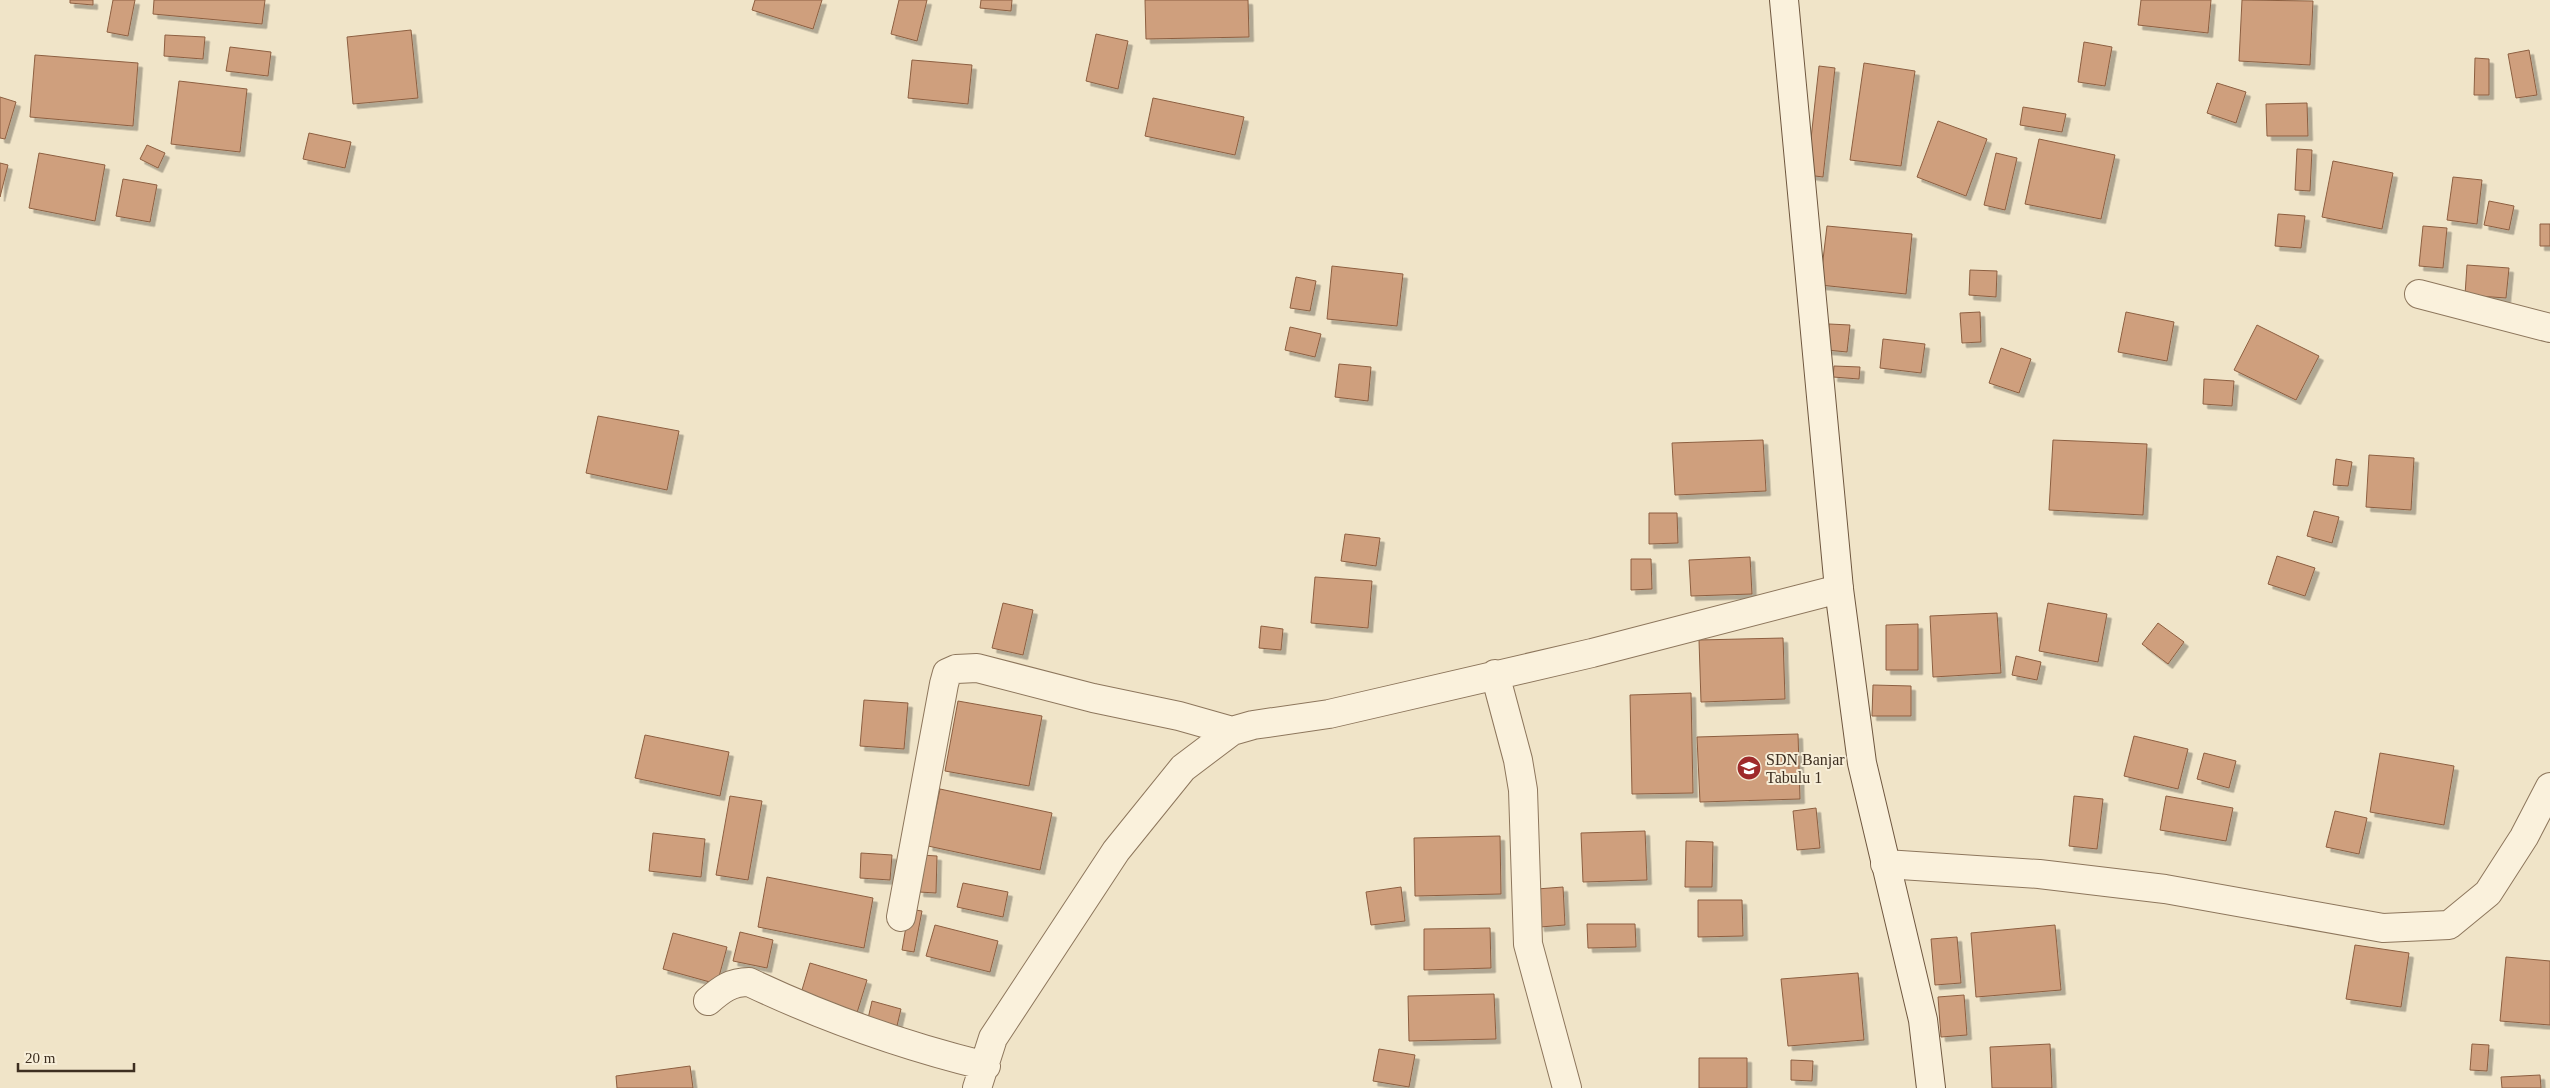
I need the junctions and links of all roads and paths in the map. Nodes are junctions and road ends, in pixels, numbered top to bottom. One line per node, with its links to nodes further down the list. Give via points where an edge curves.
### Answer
1 (1784, 0): 4 (street)
2 (2419, 294): 3 (street)
3 (2550, 328)
4 (1839, 589): 5 (street, via 1667,635); 8 (street, via 1862,763)
5 (1495, 674): 6 (street, via 1329,714 1253,725); 12 (street, via 1523,790 1528,944)
6 (1232, 732): 9 (street, via 1179,716 977,668 947,673); 11 (street, via 1183,768 1116,851 993,1038)
7 (2550, 787): 8 (street, via 2524,838 2488,893 2449,925 2383,928 2165,889 2039,874)
8 (1885, 864): 13 (street, via 1923,1020)
9 (902, 917)
10 (708, 1001): 11 (street, via 735,982 750,982)
11 (981, 1077)
12 (1567, 1088)
13 (1931, 1088)

